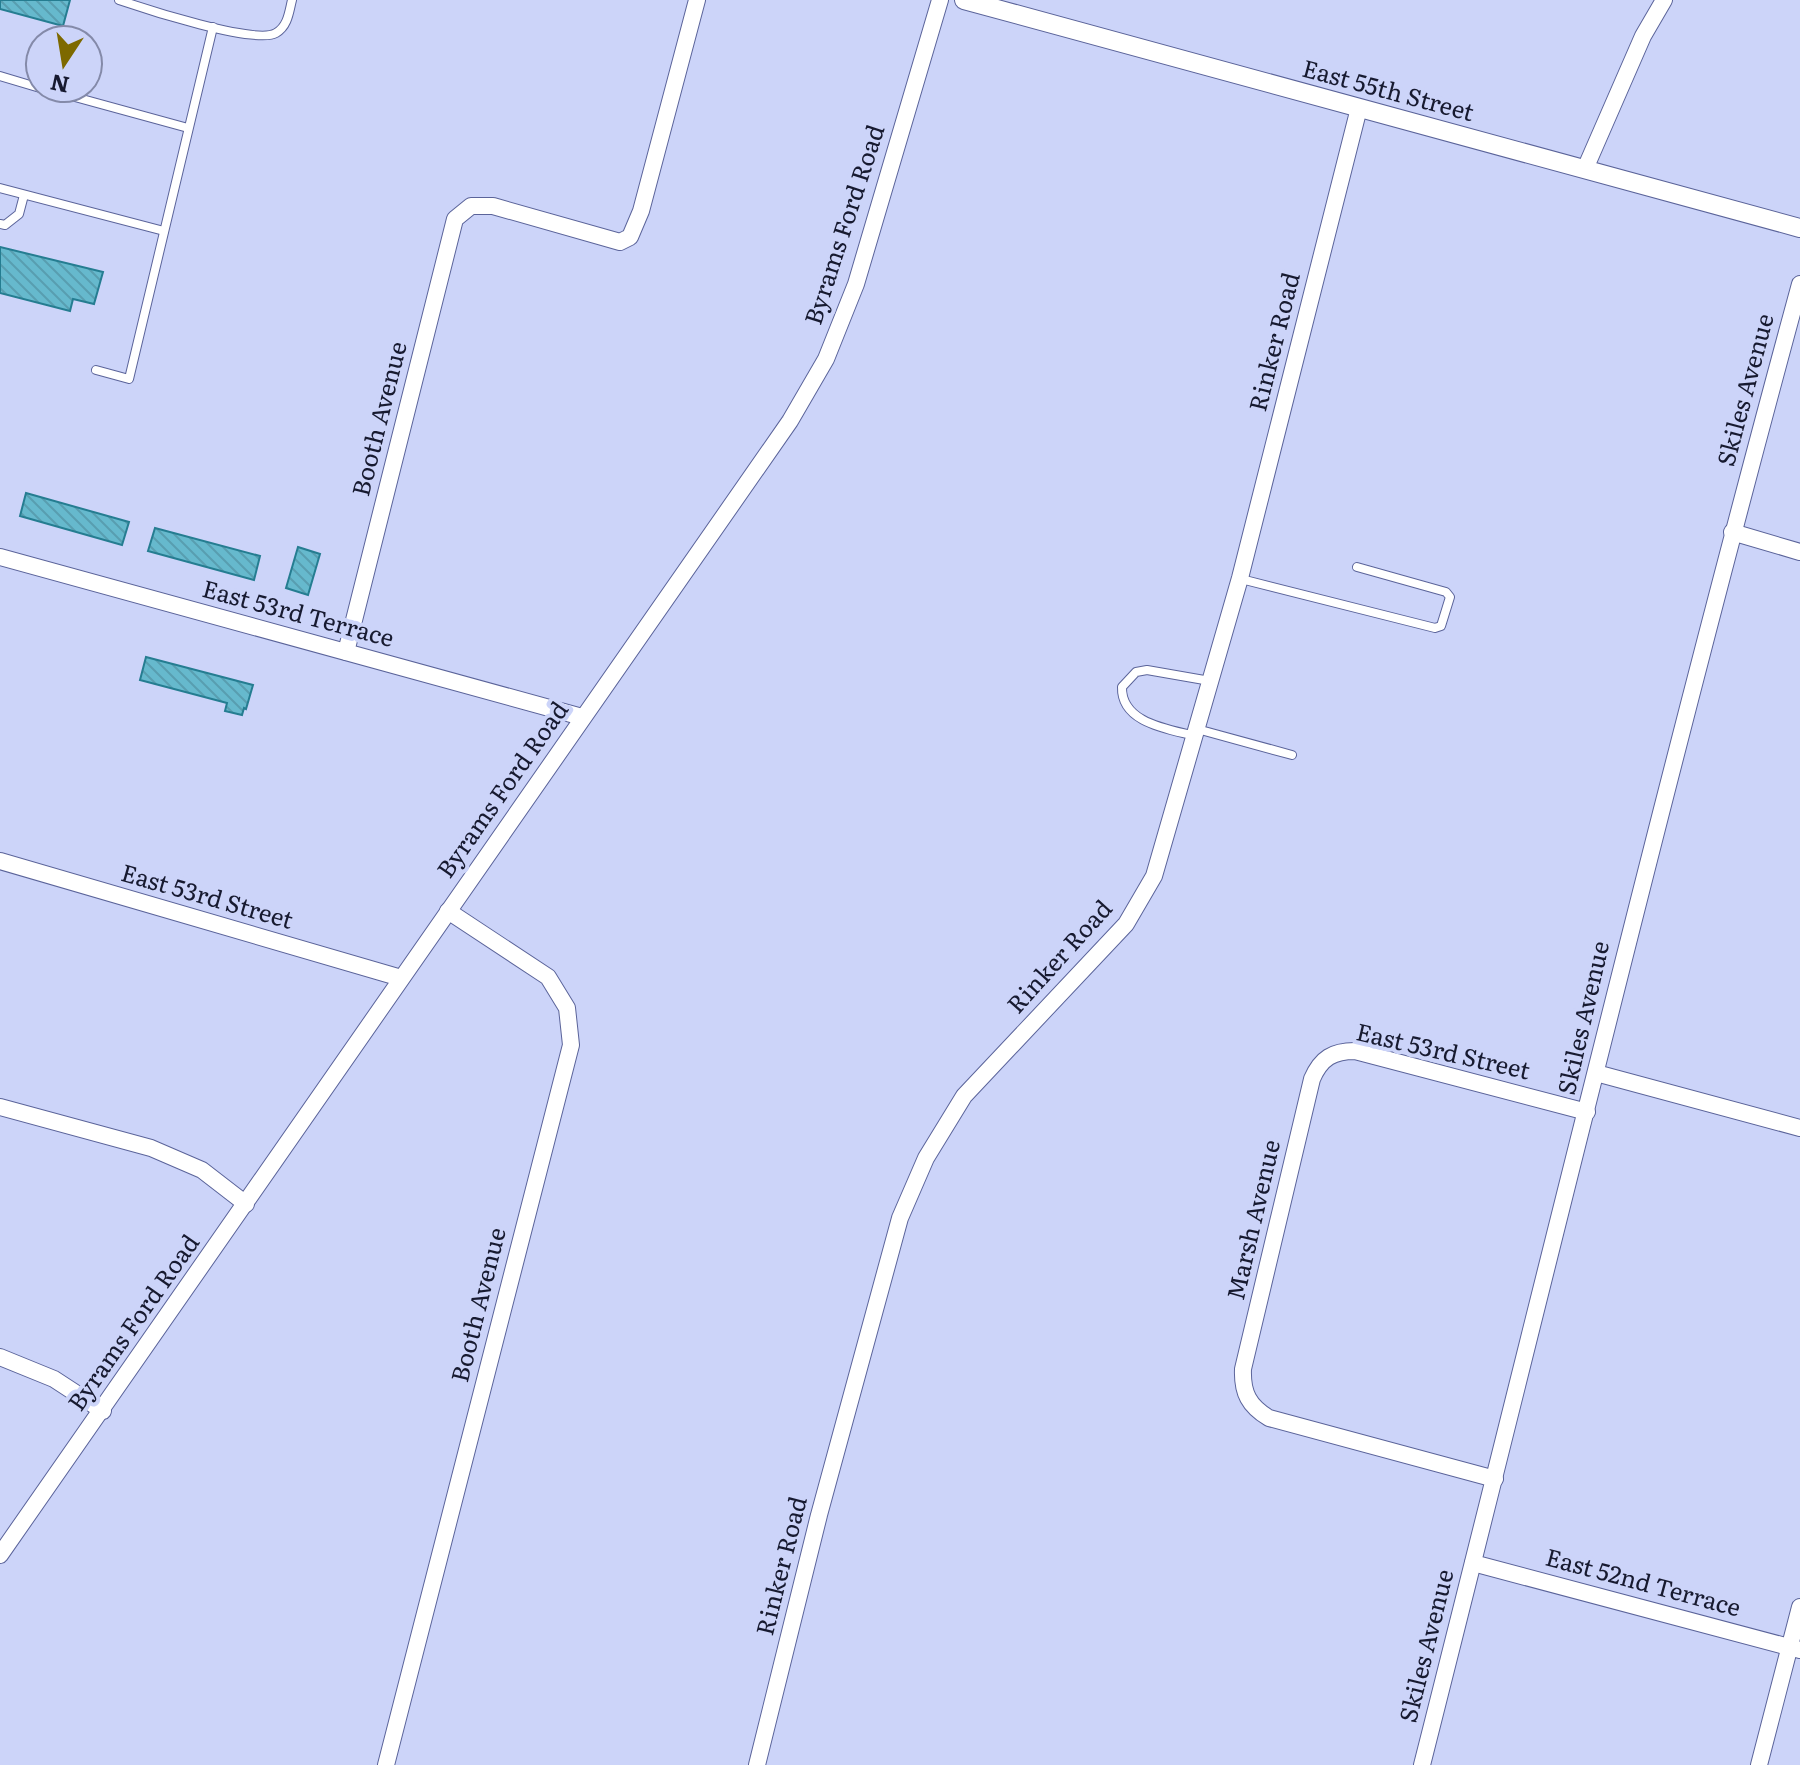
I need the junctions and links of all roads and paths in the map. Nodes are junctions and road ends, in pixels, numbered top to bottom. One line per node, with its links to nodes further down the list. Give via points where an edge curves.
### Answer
1 (119, 0): 7 (lane)
2 (292, 0): 7 (lane, via 283,27 270,35)
3 (697, 0): 26 (street, Booth Avenue, via 630,237 620,242 493,206 471,206 455,219)
4 (940, 0): 28 (street, Byrams Ford Road, via 856,284 826,359 790,421)
5 (964, 0): 11 (street, East 55th Street)
6 (1664, 0): 13 (street)
7 (213, 27): 12 (lane)
8 (0, 76): 9 (lane)
9 (24, 83)
10 (100, 104): 12 (lane)
11 (1359, 108): 13 (street, East 55th Street); 25 (street, Rinker Road)
12 (188, 128): 18 (lane)
13 (1585, 169): 17 (street, East 55th Street)
14 (0, 188): 15 (lane)
15 (24, 195): 16 (lane, via 19,214); 18 (lane)
16 (0, 224)
17 (1800, 228)
18 (164, 231): 20 (lane, via 129,379)
19 (1800, 284): 21 (street, Skiles Avenue)
20 (96, 370)
21 (1732, 532): 22 (street); 35 (street, Skiles Avenue)
22 (1800, 552)
23 (0, 557): 26 (street, East 53rd Terrace)
24 (1357, 567): 25 (lane, via 1446,592 1450,597 1441,626)
25 (1240, 578): 27 (street, Rinker Road)
26 (346, 652): 28 (street, East 53rd Terrace)
27 (1210, 681): 29 (street, Rinker Road); 29 (lane, via 1147,670 1136,672 1122,687 1134,714 1162,728)
28 (582, 717): 32 (street, Byrams Ford Road)
29 (1196, 732): 30 (lane); 48 (street, Rinker Road, via 1154,876 1126,924 964,1096 926,1158 900,1218)
30 (1292, 755)
31 (0, 861): 33 (street, East 53rd Street)
32 (448, 911): 33 (street, Byrams Ford Road); 47 (street, Booth Avenue, via 548,977 567,1008 571,1045)
33 (401, 978): 39 (street, Byrams Ford Road)
34 (1334, 1054): 37 (street, East 53rd Street, via 1355,1051); 42 (street, Marsh Avenue, via 1317,1066 1312,1079 1242,1384 1252,1405 1269,1418)
35 (1596, 1073): 37 (street, Skiles Avenue); 38 (street)
36 (0, 1107): 39 (street, via 151,1148 202,1170)
37 (1587, 1112): 42 (street, Skiles Avenue)
38 (1800, 1128)
39 (246, 1204): 41 (street, Byrams Ford Road)
40 (0, 1357): 41 (street, via 54,1379)
41 (103, 1411): 43 (street, Byrams Ford Road)
42 (1495, 1479): 44 (street, Skiles Avenue)
43 (0, 1555)
44 (1473, 1563): 46 (street, East 52nd Terrace); 49 (street, Skiles Avenue)
45 (1800, 1607): 46 (street)
46 (1795, 1648): 50 (street)
47 (386, 1765)
48 (757, 1765)
49 (1422, 1765)
50 (1759, 1765)

